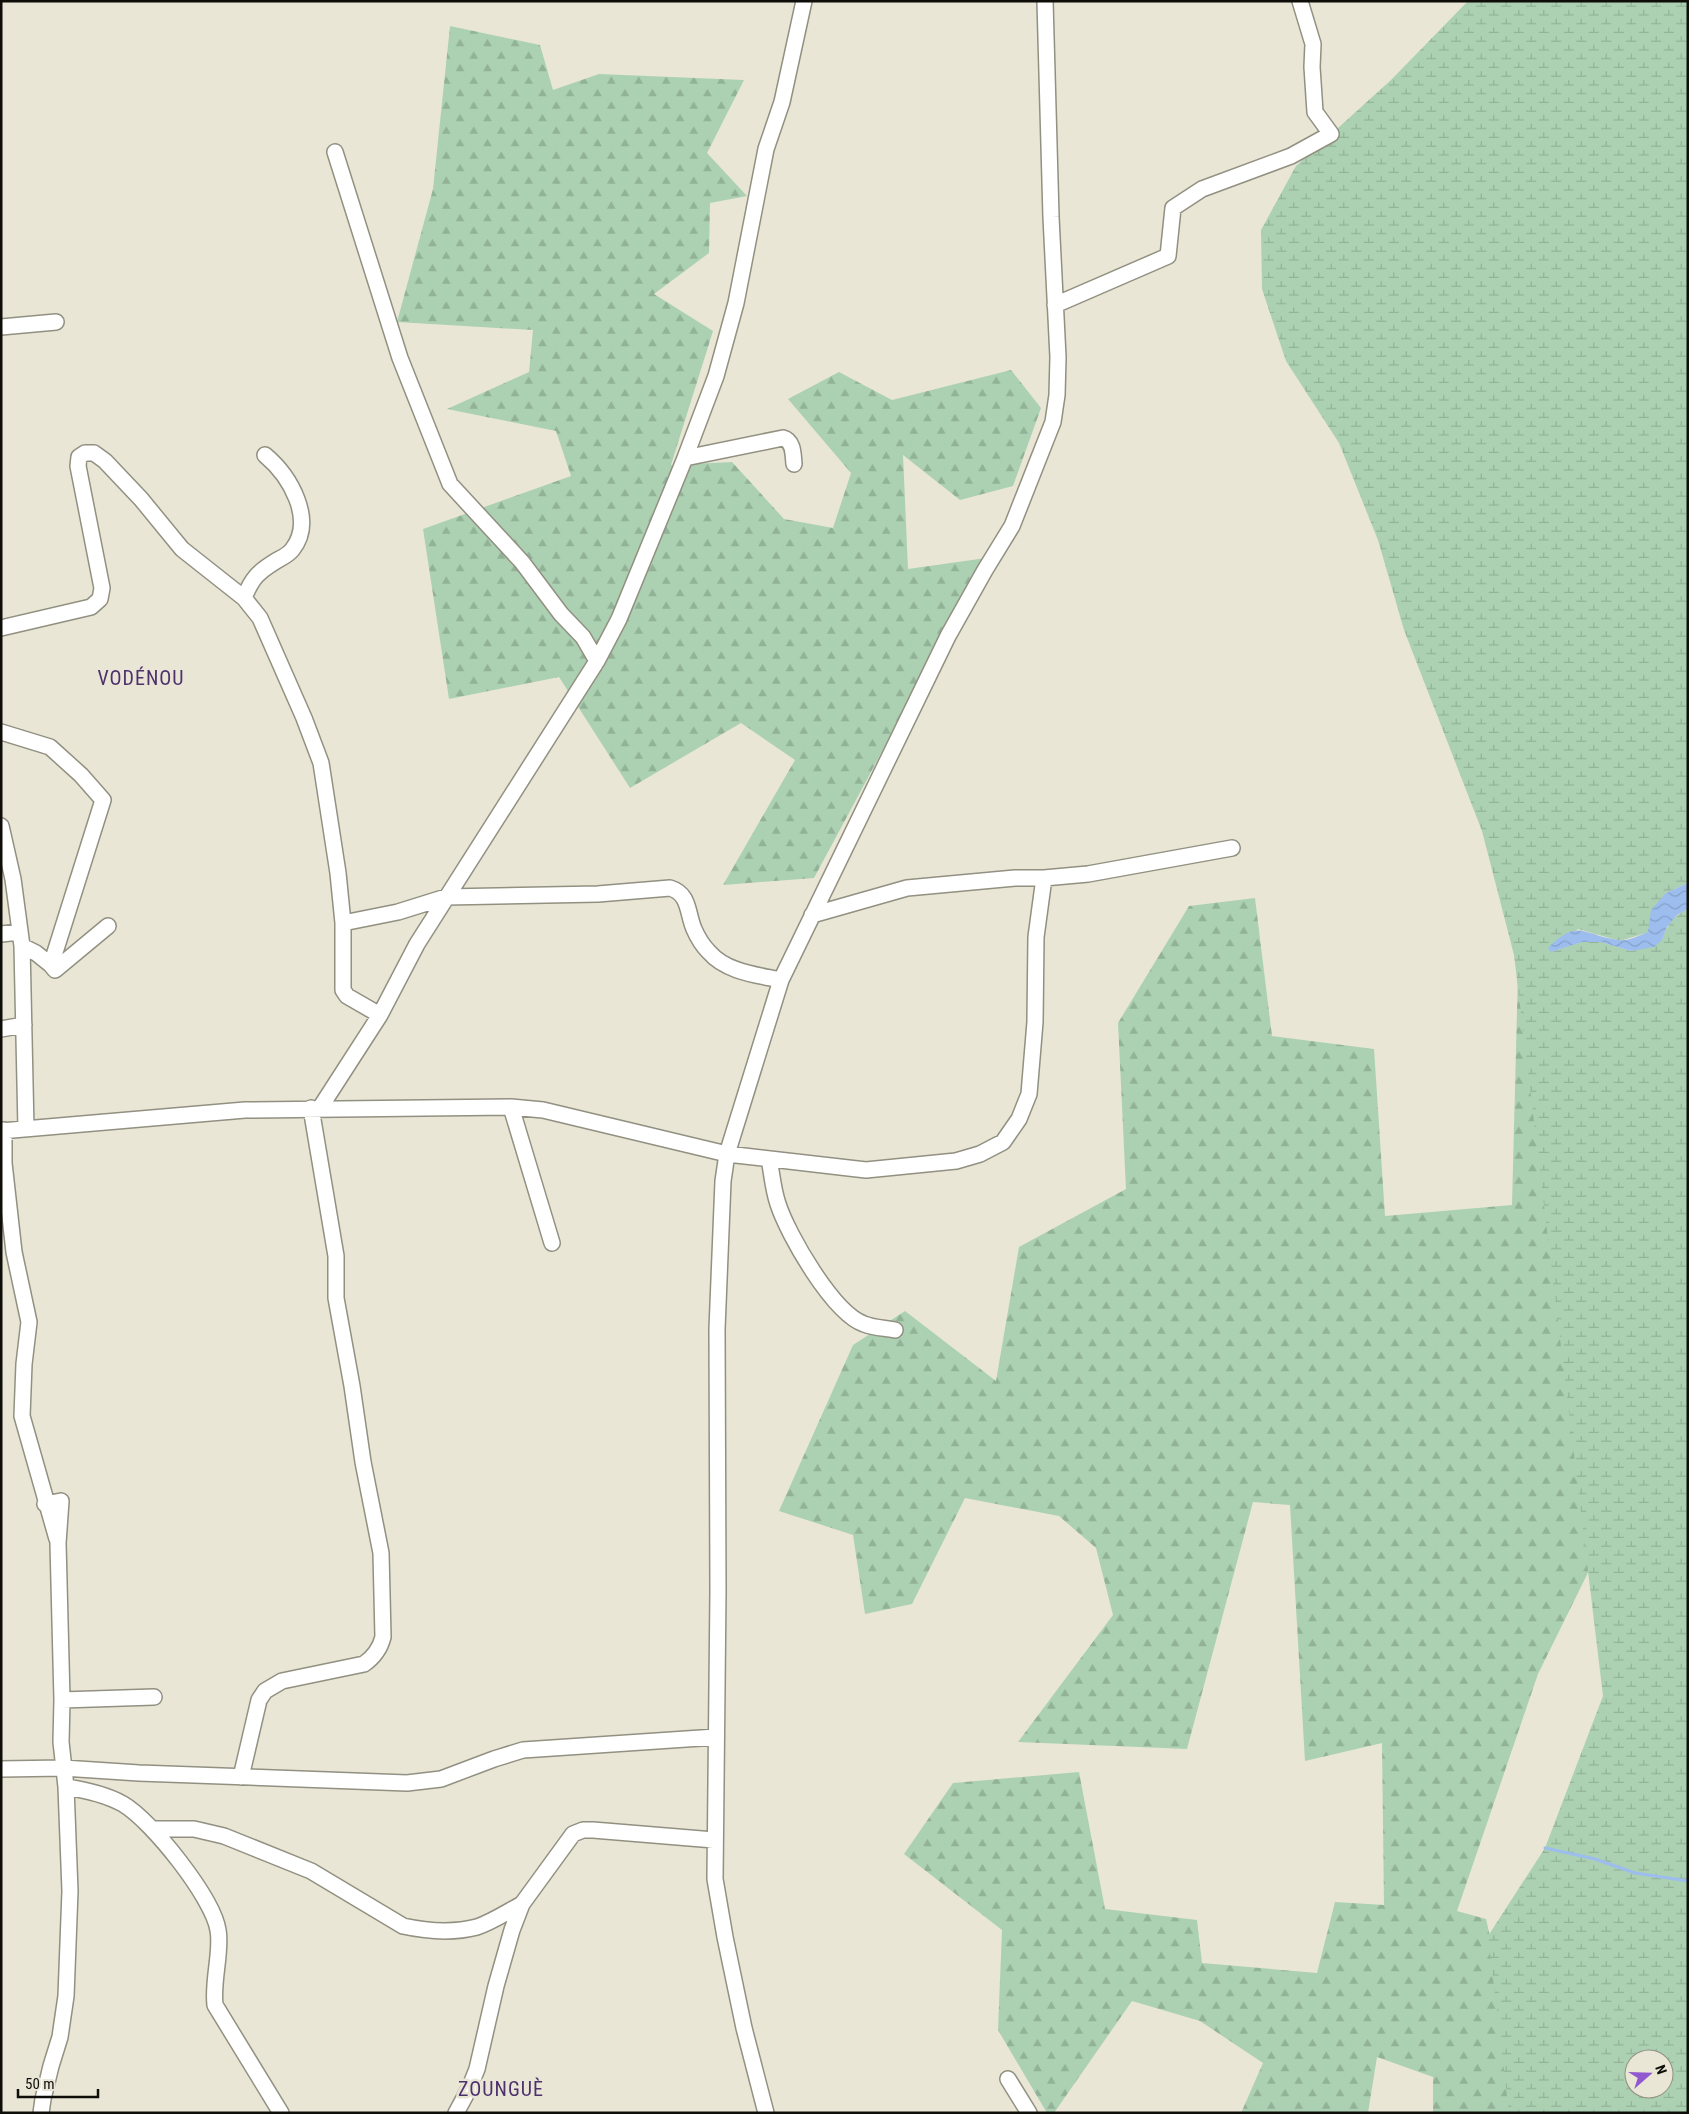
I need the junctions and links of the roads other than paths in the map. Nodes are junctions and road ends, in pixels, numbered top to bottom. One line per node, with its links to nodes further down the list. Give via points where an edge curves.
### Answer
1 (804, 1): 9 (street, via 782,102 766,150 736,303 716,376)
2 (1045, 1): 5 (street)
3 (1300, 1): 5 (street, via 1313,44 1315,112 1331,134 1291,156 1202,189 1173,208 1168,256)
4 (335, 152): 13 (street, via 400,358 450,484 522,562 561,614 584,637)
5 (1055, 305): 19 (street, via 1057,395 1053,422 1038,461 1012,526 948,636)
6 (56, 322): 7 (street)
7 (1, 327)
8 (265, 455): 11 (street, via 287,477 301,513 302,529 291,550 251,581)
9 (685, 458): 10 (street, via 783,438 791,444); 13 (street, via 619,619)
10 (794, 464)
11 (244, 598): 12 (street, via 182,549 105,461 85,453 79,457 78,466 102,588 100,599 91,607); 20 (street, via 260,618 321,764)
12 (1, 628)
13 (597, 661): 18 (street)
14 (1, 732): 24 (street, via 50,747 103,800)
15 (1, 826): 23 (street, via 13,879)
16 (1232, 848): 17 (street, via 1088,874)
17 (1044, 878): 19 (street, via 907,888); 34 (street, via 1036,937 1030,1094 1019,1119 1003,1142 980,1154 956,1161 866,1170)
18 (446, 897): 20 (street, via 398,912); 25 (street, via 598,894 670,888 685,898 694,930 709,953 748,973); 26 (street, via 416,944)
19 (812, 915): 25 (street)
20 (343, 923): 26 (street, via 343,990)
21 (108, 926): 24 (street, via 56,970)
22 (1, 934): 23 (street)
23 (21, 939): 24 (street); 27 (street)
24 (51, 965)
25 (781, 980): 33 (street)
26 (380, 1015): 30 (street)
27 (24, 1025): 28 (street); 31 (street)
28 (1, 1029)
29 (511, 1107): 30 (street); 33 (street, via 543,1110); 35 (street)
30 (315, 1108): 31 (street, via 245,1110); 42 (street, via 336,1256 336,1298 381,1552 383,1637 372,1658 364,1664 282,1681 265,1691 259,1700)
31 (26, 1128): 32 (street)
32 (2, 1131): 38 (street, via 14,1252 29,1322 22,1416 58,1544)
33 (727, 1154): 34 (street); 39 (street, via 717,1329)
34 (768, 1159): 36 (street, via 778,1204 808,1266 854,1318 863,1324)
35 (552, 1243)
36 (895, 1330)
37 (154, 1697): 38 (street)
38 (62, 1700): 40 (street)
39 (716, 1738): 42 (street, via 523,1750 430,1782); 45 (street)
40 (63, 1768): 41 (street); 42 (street); 43 (street)
41 (1, 1769)
42 (241, 1777)
43 (66, 1786): 44 (street, via 101,1793 124,1805); 48 (street, via 70,1891 66,1996 60,2037)
44 (153, 1829): 46 (street, via 194,1828 224,1836 311,1872 403,1926 456,1930 476,1927); 49 (street, via 213,1913 219,1932 215,2005)
45 (714, 1840): 46 (street, via 578,1831); 51 (street, via 715,1879 725,1937)
46 (522, 1904): 50 (street, via 499,1977 477,2069)
47 (1008, 2079): 52 (street)
48 (41, 2113)
49 (281, 2113)
50 (456, 2113)
51 (766, 2113)
52 (1030, 2113)

